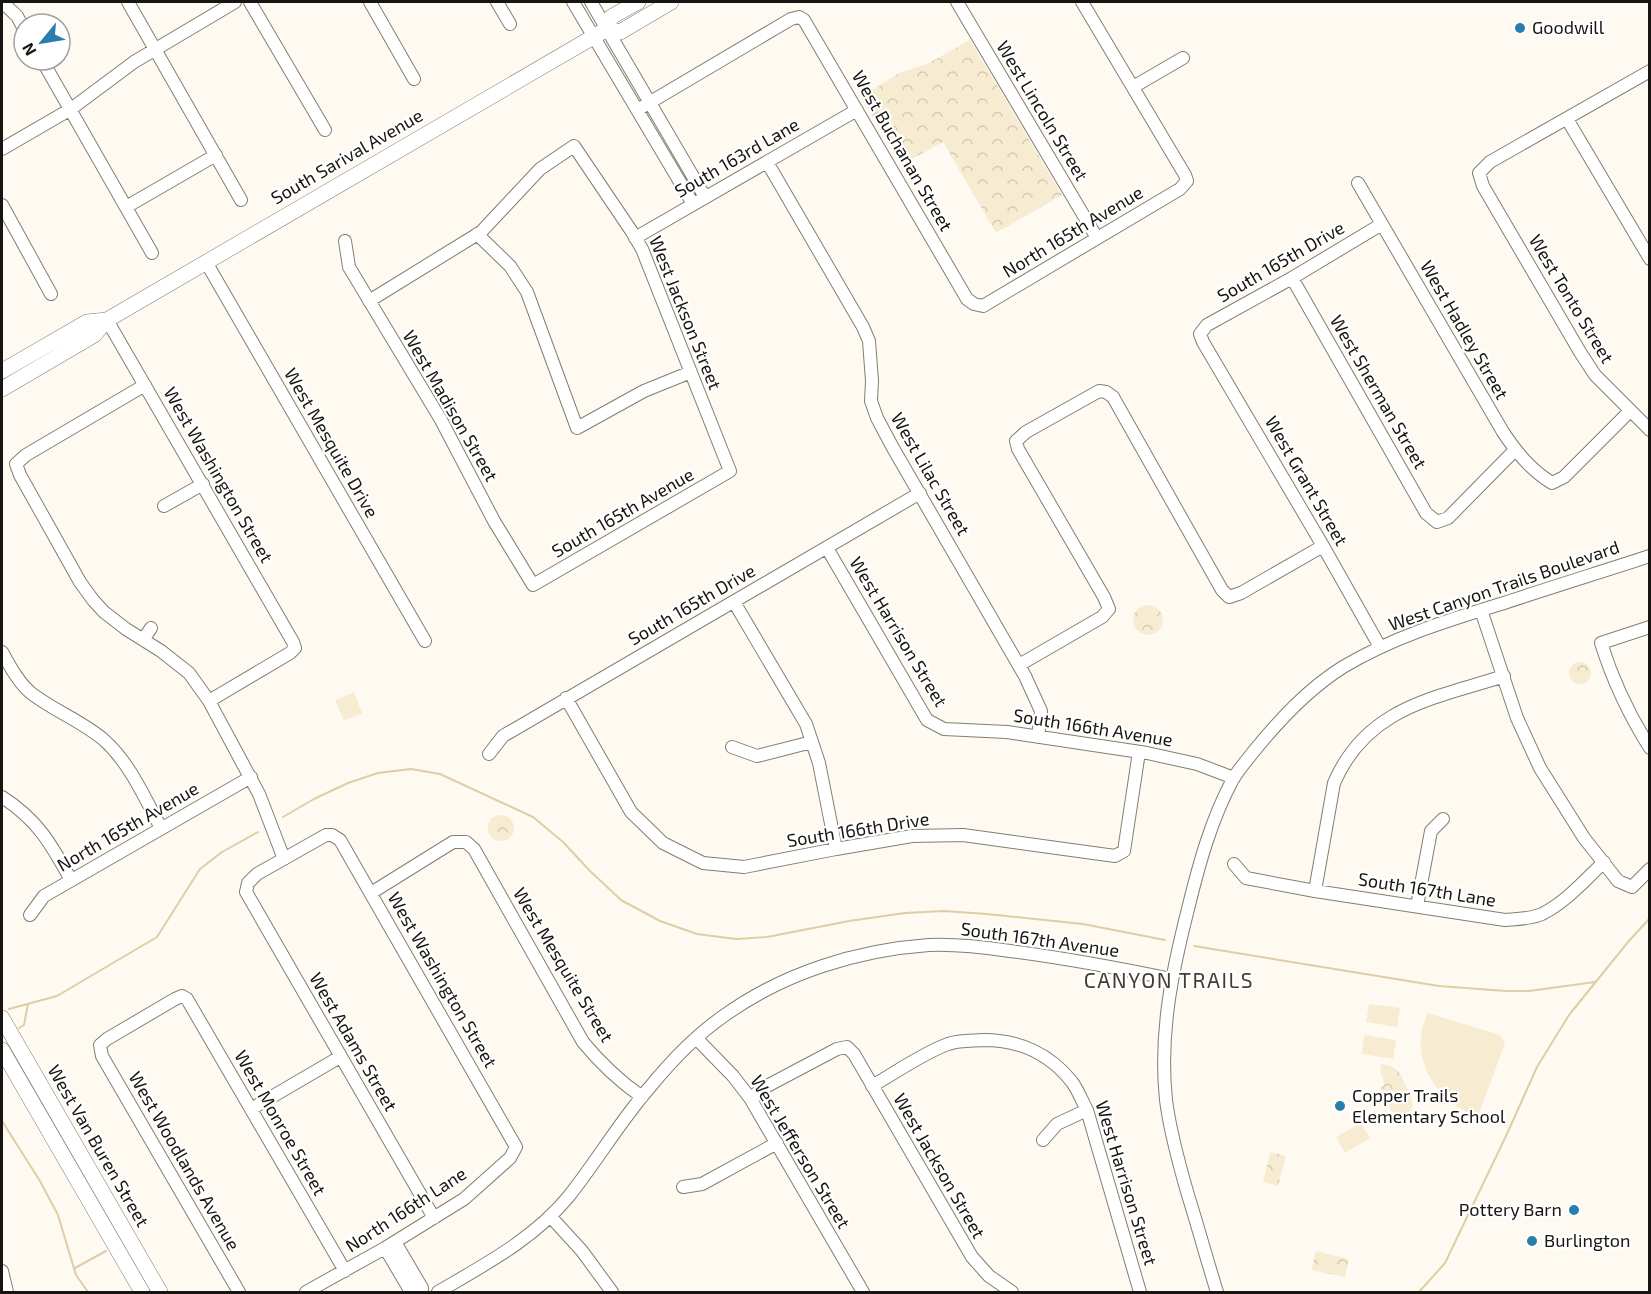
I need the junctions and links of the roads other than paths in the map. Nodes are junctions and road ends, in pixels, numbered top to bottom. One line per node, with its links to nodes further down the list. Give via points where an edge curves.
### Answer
1 (128, 2): 15 (street)
2 (235, 2): 15 (street)
3 (250, 2): 26 (street)
4 (370, 2): 19 (street)
5 (497, 2): 12 (street)
6 (573, 2): 14 (street)
7 (591, 2): 13 (street)
8 (638, 2): 13 (main road, South Sarival Avenue, via 611,17)
9 (671, 2): 13 (main road, South Sarival Avenue, via 620,32)
10 (957, 2): 39 (street, West Lincoln Street)
11 (1082, 2): 20 (street)
12 (510, 24)
13 (608, 29): 14 (main road, South Sarival Avenue); 21 (street)
14 (594, 37): 23 (street); 43 (main road, South Sarival Avenue)
15 (155, 48): 22 (street); 28 (street)
16 (1183, 58): 20 (street)
17 (1650, 71): 25 (street)
18 (49, 72): 22 (street)
19 (414, 79)
20 (1133, 87): 39 (street, North 165th Avenue, via 1187,181 1180,189)
21 (650, 102): 23 (street); 24 (street, West Buchanan Street, via 799,17); 31 (street)
22 (71, 109): 27 (street); 35 (street)
23 (638, 110): 33 (street)
24 (857, 110): 29 (street, South 163rd Lane); 47 (street, West Buchanan Street)
25 (1567, 119): 42 (street); 54 (street, West Tonto Street, via 1490,162 1479,173 1580,352 1595,375)
26 (325, 130)
27 (2, 148)
28 (216, 155): 32 (street); 35 (street)
29 (766, 162): 31 (street, South 163rd Lane); 59 (street, West Lilac Street, via 863,327 869,341 871,401)
30 (1358, 183): 36 (street, West Hadley Street)
31 (705, 197): 33 (street, South 163rd Lane)
32 (241, 200)
33 (693, 204): 38 (street, South 163rd Lane)
34 (2, 206): 45 (street)
35 (126, 207): 41 (street)
36 (1382, 224): 44 (street, South 165th Drive); 56 (street, West Hadley Street)
37 (477, 234): 38 (street, West Jackson Street, via 540,169 574,146); 46 (street); 51 (street, via 510,266 527,292 577,428 644,391)
38 (635, 238): 51 (street, West Jackson Street)
39 (1097, 238): 47 (street, North 165th Avenue, via 983,306)
40 (345, 241): 46 (street, West Madison Street, via 348,267)
41 (152, 253)
42 (1650, 259)
43 (206, 262): 48 (main road, South Sarival Avenue); 70 (street, West Mesquite Drive)
44 (1292, 278): 49 (street, South 165th Drive, via 1207,325); 56 (street, West Sherman Street, via 1426,513 1437,522 1448,518)
45 (51, 294)
46 (369, 301): 64 (street, West Madison Street)
47 (974, 304)
48 (107, 320): 50 (main road, South Sarival Avenue, via 87,322); 52 (street, West Washington Street); 53 (main road, South Sarival Avenue, via 94,335)
49 (1200, 334): 61 (street, West Grant Street)
50 (2, 371)
51 (691, 372): 57 (street, West Jackson Street)
52 (145, 385): 58 (street, West Washington Street); 69 (street, via 16,464 80,582 104,612)
53 (2, 389)
54 (1630, 411): 55 (street, West Tonto Street); 56 (street, West Hadley Street, via 1564,477 1552,483 1537,474)
55 (1650, 430)
56 (1515, 450)
57 (730, 471): 64 (street, South 165th Avenue)
58 (202, 484): 60 (street); 76 (street, West Washington Street, via 295,648)
59 (920, 493): 62 (street, South 165th Drive); 73 (street, West Lilac Street)
60 (165, 506)
61 (1323, 546): 71 (street, West Grant Street); 73 (street, via 1228,597 1113,397 1099,391 1016,441 1109,609 1102,617)
62 (827, 548): 65 (street, South 165th Drive); 77 (street, West Harrison Street, via 927,720)
63 (1650, 556): 66 (street, West Canyon Trails Boulevard)
64 (533, 585)
65 (734, 602): 75 (street, South 165th Drive); 79 (street, via 806,724)
66 (1481, 610): 71 (street, West Canyon Trails Boulevard); 74 (street)
67 (1650, 627): 81 (street, via 1601,643 1622,698)
68 (151, 628): 69 (street)
69 (143, 640): 76 (street, via 189,673)
70 (425, 641)
71 (1380, 647): 85 (street, West Canyon Trails Boulevard, via 1337,672 1292,708)
72 (2, 652): 88 (street, via 30,692 92,731 115,751)
73 (1019, 665): 78 (street, West Lilac Street, via 1041,711)
74 (1504, 676): 91 (street, via 1517,718 1540,768 1584,838); 95 (street, via 1404,709 1379,723 1353,748 1334,783)
75 (566, 698): 83 (street, South 165th Drive, via 503,735); 89 (street, South 166th Drive, via 631,812 663,843 703,863 744,867)
76 (208, 701): 84 (street)
77 (944, 729): 78 (street, South 166th Avenue)
78 (1038, 737): 82 (street, South 166th Avenue)
79 (812, 742): 80 (street, via 757,756); 89 (street)
80 (732, 747)
81 (1650, 748)
82 (1139, 752): 85 (street, South 166th Avenue, via 1197,764); 89 (street, South 166th Drive, via 1124,851 1115,856 963,835 912,836)
83 (489, 754)
84 (251, 777): 88 (street, North 165th Avenue); 90 (street)
85 (1234, 778): 99 (street, West Canyon Trails Boulevard, via 1202,854)
86 (2, 797): 94 (street, via 49,840)
87 (1443, 819): 97 (street, via 1431,831)
88 (161, 828): 94 (street, North 165th Avenue)
89 (836, 849)
90 (284, 859): 96 (street, West Washington Street, via 332,835 340,840); 104 (street, West Adams Street, via 257,874 246,892)
91 (1604, 862): 93 (street, via 1618,881 1632,887); 97 (street, South 167th Lane, via 1567,898 1540,915 1504,920)
92 (1234, 864): 95 (street, South 167th Lane, via 1246,878)
93 (1650, 869)
94 (71, 880): 98 (street, North 165th Avenue, via 44,896)
95 (1315, 891): 97 (street, South 167th Lane)
96 (371, 893): 106 (street, West Mesquite Street, via 453,842 465,842 474,849 583,1042 602,1064); 112 (street, West Washington Street)
97 (1417, 906)
98 (30, 915)
99 (1171, 979): 101 (street, South 167th Avenue, via 1030,953 929,945 862,955 804,972 750,999); 132 (street, West Canyon Trails Boulevard, via 1164,1044 1167,1101 1179,1162)
100 (4, 1024): 122 (main road, West Van Buren Street)
101 (696, 1038): 106 (street, South 167th Avenue); 107 (street, West Jefferson Street)
102 (100, 1046): 108 (street, West Monroe Street, via 182,996); 123 (street, West Woodlands Avenue, via 102,1056)
103 (2, 1050): 121 (main road, West Van Buren Street)
104 (340, 1057): 108 (street); 115 (street, West Adams Street)
105 (872, 1086): 107 (street, West Jackson Street, via 847,1047 766,1086); 109 (street, West Harrison Street, via 958,1041 1011,1042 1050,1060 1073,1083); 130 (street, West Jackson Street, via 972,1257)
106 (642, 1096): 114 (street, South 167th Avenue)
107 (750, 1098): 111 (street, West Jefferson Street)
108 (251, 1109): 118 (street, West Monroe Street)
109 (1087, 1110): 110 (street, via 1057,1124); 131 (street, West Harrison Street)
110 (1043, 1140)
111 (777, 1143): 113 (street, via 702,1184); 129 (street, West Jefferson Street)
112 (516, 1147): 115 (street, North 166th Lane, via 510,1158 464,1199)
113 (683, 1187)
114 (550, 1216): 119 (street); 127 (street, South 167th Avenue, via 526,1237)
115 (434, 1218): 116 (street, North 166th Lane)
116 (390, 1245): 118 (street, North 166th Lane); 125 (street); 126 (street)
117 (2, 1271): 120 (street)
118 (345, 1271): 124 (street, North 166th Lane)
119 (610, 1289): 128 (street)
120 (7, 1293)
121 (142, 1293)
122 (160, 1293)
123 (239, 1293)
124 (306, 1293)
125 (411, 1293)
126 (422, 1293)
127 (438, 1293)
128 (596, 1293)
129 (863, 1293)
130 (1012, 1293)
131 (1140, 1293)
132 (1217, 1293)

